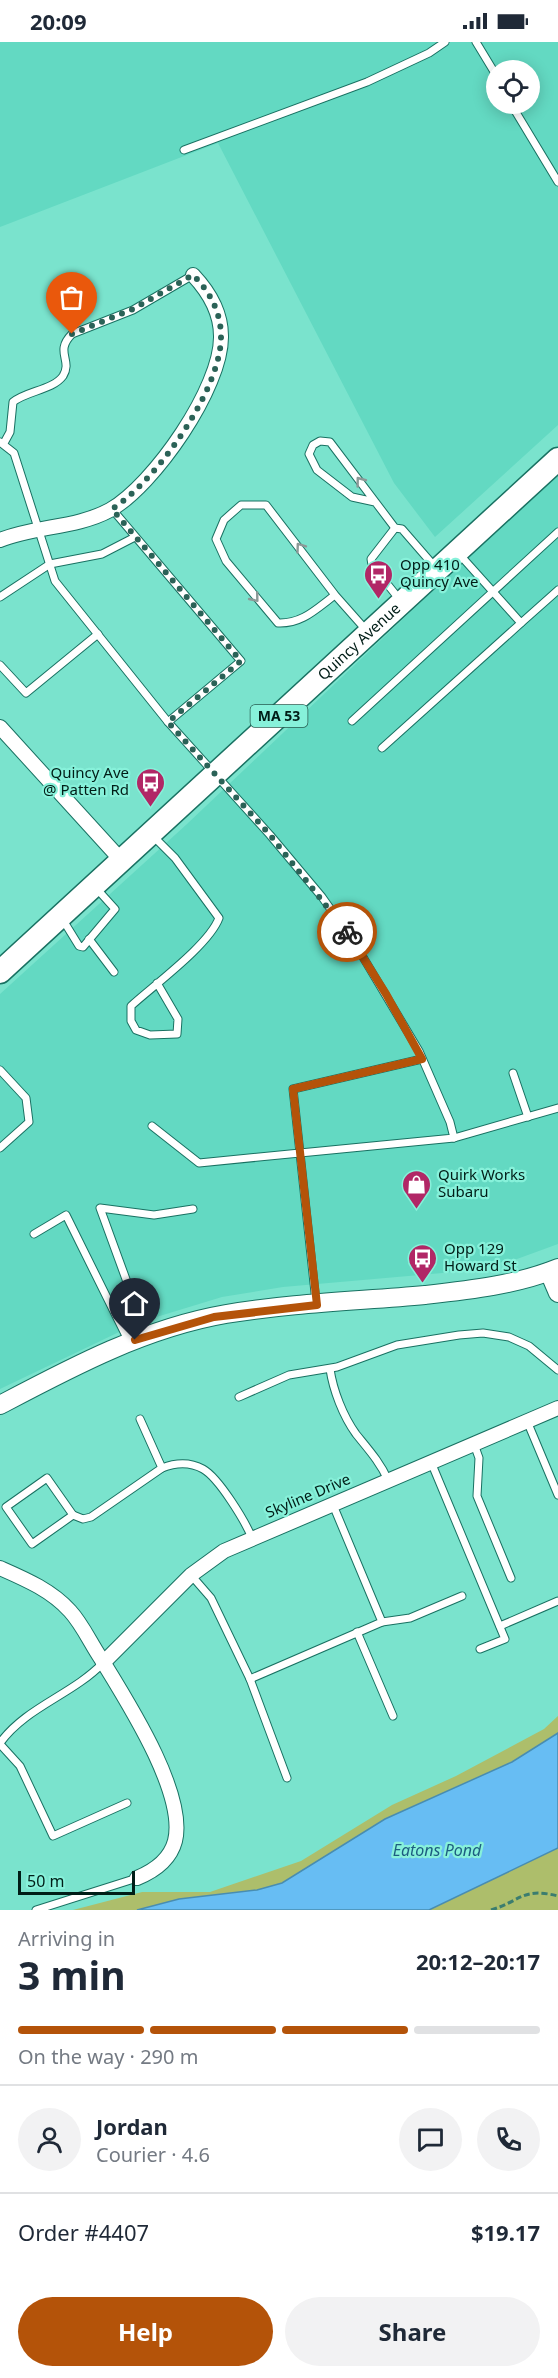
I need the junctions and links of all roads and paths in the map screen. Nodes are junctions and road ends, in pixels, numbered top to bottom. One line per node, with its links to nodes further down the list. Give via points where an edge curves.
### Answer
1 (446, 42): 5 (lane, via 367,82)
2 (476, 42): 3 (lane)
3 (487, 60)
4 (517, 114): 6 (lane)
5 (184, 150)
6 (558, 182)
7 (193, 275): 8 (lane, via 133,309 72,334 64,341 62,351 64,375 58,382 21,395 13,402 10,432); 11 (street, via 207,292 219,319 221,344 216,368 182,433 136,490)
8 (2, 442): 12 (lane, via 14,453)
9 (558, 459): 17 (main road, Quincy Avenue / MA 53)
10 (375, 502): 10 (lane, one-way to 10, via 330,442 313,445 309,454 317,470 352,497); 13 (lane)
11 (112, 509): 12 (street, via 90,518); 15 (lane)
12 (38, 528): 16 (street); 18 (lane)
13 (395, 528): 19 (lane, via 402,529); 24 (lane, via 371,558 372,565)
14 (558, 532): 20 (lane)
15 (135, 537): 18 (lane, via 102,554); 30 (lane, via 241,661)
16 (0, 540)
17 (458, 553): 19 (main road, Quincy Avenue / MA 53); 20 (lane)
18 (50, 564): 23 (lane); 26 (lane, via 55,581)
19 (438, 571): 24 (main road, Quincy Avenue / MA 53)
20 (492, 590): 25 (lane); 29 (lane)
21 (558, 590): 25 (lane)
22 (334, 595): 22 (lane, one-way to 22, via 266,505 241,505 224,520 216,539 226,561 278,623 302,620); 27 (lane)
23 (0, 597)
24 (403, 603): 27 (main road, Quincy Avenue / MA 53)
25 (521, 623): 32 (lane)
26 (98, 634): 28 (lane, via 26,693); 30 (lane)
27 (370, 634): 33 (main road, Quincy Avenue / MA 53)
28 (0, 665)
29 (352, 721)
30 (168, 722): 33 (lane)
31 (0, 727): 35 (street)
32 (382, 748)
33 (214, 776): 34 (main road, Quincy Avenue / MA 53); 42 (lane, via 270,835 328,906 381,985)
34 (151, 834): 35 (main road, Quincy Avenue / MA 53); 41 (lane, via 175,858 219,918 214,931)
35 (122, 861): 36 (main road, Quincy Avenue / MA 53)
36 (95, 886): 37 (main road, Quincy Avenue / MA 53); 38 (lane, via 115,909)
37 (61, 917): 38 (lane, via 79,946 83,947); 39 (main road, Quincy Avenue / MA 53)
38 (89, 939): 40 (lane)
39 (0, 972)
40 (114, 972)
41 (157, 983): 41 (lane, via 131,1006 131,1021 136,1030 150,1035 177,1034 178,1019)
42 (422, 1059): 48 (lane); 50 (lane, via 293,1089)
43 (0, 1070): 49 (lane, via 26,1098 30,1122)
44 (513, 1073): 46 (lane)
45 (558, 1108): 46 (lane)
46 (528, 1117): 48 (lane)
47 (152, 1126): 50 (lane, via 199,1163)
48 (454, 1138): 50 (lane)
49 (0, 1148)
50 (300, 1153): 55 (lane)
51 (193, 1209): 56 (lane, via 154,1215 100,1208)
52 (34, 1234): 57 (lane, via 66,1215)
53 (553, 1270): 54 (street); 55 (street, via 515,1282 466,1290)
54 (558, 1293)
55 (317, 1305): 56 (street, via 228,1314)
56 (147, 1336): 57 (street)
57 (129, 1342): 61 (street)
58 (330, 1369): 59 (lane, via 408,1342 483,1333 522,1342); 60 (lane, via 289,1376); 68 (lane, via 349,1422)
59 (558, 1370)
60 (238, 1397)
61 (0, 1405)
62 (558, 1408): 64 (street, Skyline Drive)
63 (140, 1419): 67 (lane)
64 (527, 1421): 65 (street, Skyline Drive); 69 (lane)
65 (474, 1444): 66 (street, Skyline Drive); 75 (lane, via 479,1458 477,1496)
66 (431, 1462): 68 (street, Skyline Drive); 79 (lane)
67 (162, 1468): 71 (lane, via 91,1516 83,1519); 72 (lane, via 180,1464 206,1471)
68 (388, 1480): 70 (street, Skyline Drive)
69 (558, 1495)
70 (332, 1504): 72 (street, Skyline Drive); 78 (lane)
71 (73, 1515): 71 (lane, via 32,1544 6,1507 47,1478)
72 (252, 1538): 74 (street, Skyline Drive, via 216,1556)
73 (0, 1568): 82 (street, via 35,1584 62,1604)
74 (191, 1575): 82 (street, Skyline Drive); 83 (lane, via 211,1598)
75 (511, 1578)
76 (462, 1596): 78 (lane, via 410,1618)
77 (558, 1601): 79 (lane)
78 (382, 1622): 80 (lane)
79 (500, 1626): 81 (lane, via 505,1639)
80 (357, 1632): 83 (lane); 84 (lane)
81 (480, 1649)
82 (103, 1663): 85 (lane, via 77,1687 17,1723); 88 (street, via 151,1746 176,1818 175,1841 168,1856)
83 (250, 1679): 86 (lane)
84 (393, 1716)
85 (0, 1743): 87 (lane, via 20,1766 53,1836)
86 (287, 1778)
87 (127, 1803)
88 (136, 1878): 90 (lane)
89 (558, 1896): 91 (path, via 524,1894)
90 (36, 1910)
91 (491, 1910)

